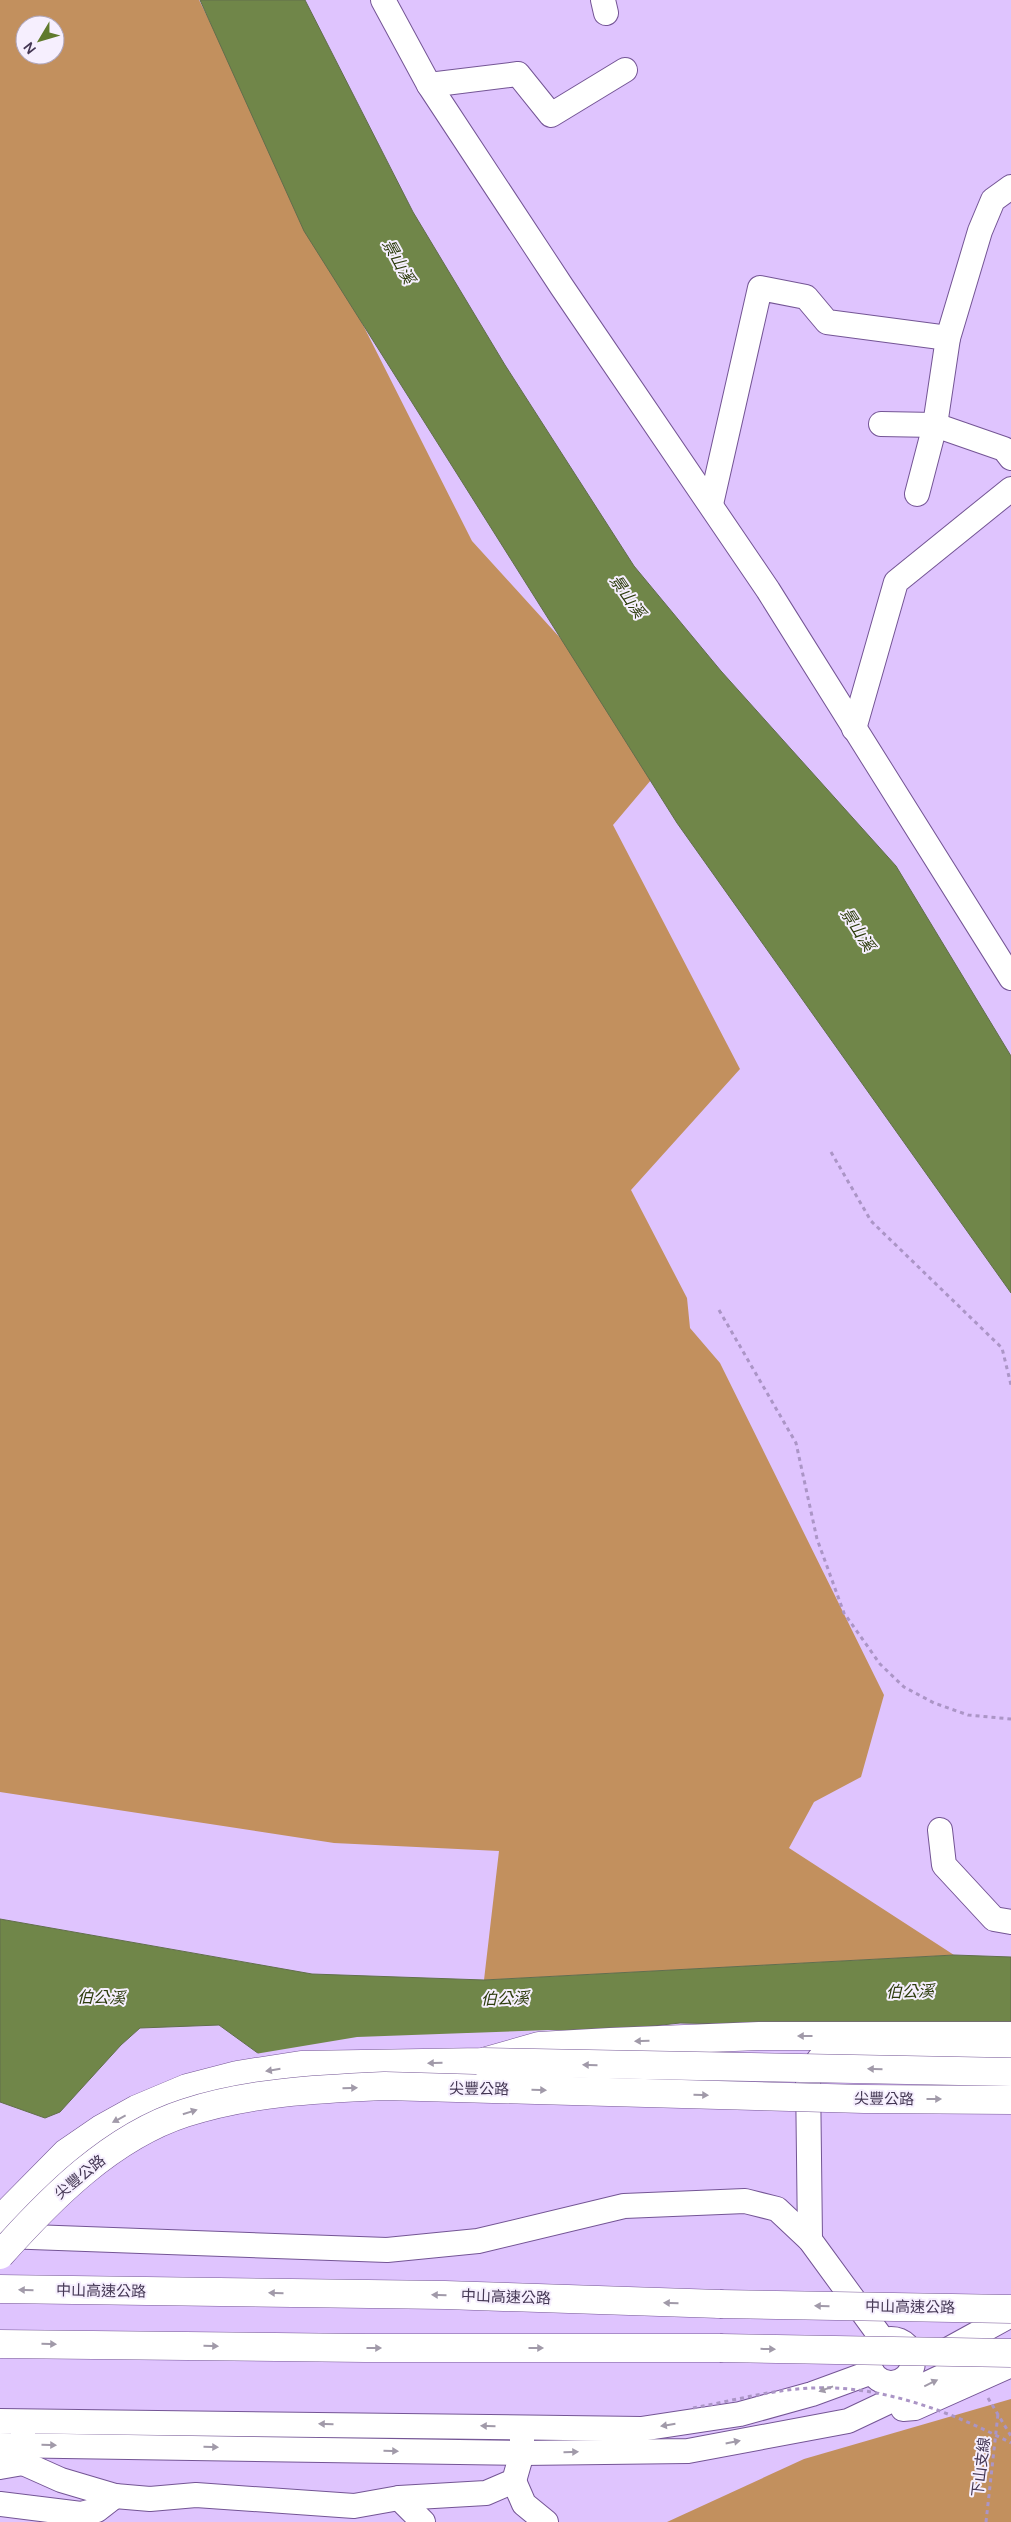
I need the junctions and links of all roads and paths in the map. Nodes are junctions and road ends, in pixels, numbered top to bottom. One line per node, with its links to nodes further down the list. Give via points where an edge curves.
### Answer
1 (383, 0): 3 (street)
2 (625, 70): 3 (street, via 551,115 518,74)
3 (429, 85): 11 (street)
4 (1011, 187): 5 (street, via 993,200 980,231)
5 (948, 338): 7 (street); 11 (street, via 827,322 806,297 760,288)
6 (881, 424): 7 (street)
7 (935, 425): 8 (street, via 1004,449); 10 (street)
8 (1011, 458)
9 (1011, 489): 12 (street, via 896,582)
10 (917, 494)
11 (711, 504): 12 (street)
12 (854, 729): 13 (street)
13 (1011, 978)
14 (831, 1152): 16 (path, via 871,1221 1002,1348)
15 (719, 1310): 17 (path, via 796,1443 817,1539 844,1613 880,1664 904,1687 934,1703 968,1716)
16 (1011, 1385)
17 (1011, 1720)
18 (940, 1830): 19 (street, via 944,1864 994,1919)
19 (1011, 1922)
20 (1011, 2036): 22 (main road, one-way to 22, bridge, via 758,2036 610,2042 540,2046)
21 (1011, 2055): 27 (street, via 840,2050 820,2058 808,2075)
22 (484, 2062): 23 (main road, 尖豐公路, one-way to 22, bridge); 25 (main road, 尖豐公路, one-way to 25, via 301,2065 237,2075 187,2088 137,2109 66,2153)
23 (1011, 2072)
24 (1011, 2100): 28 (main road, 尖豐公路, one-way to 24, bridge, via 44,2206 85,2170 133,2137 184,2113 217,2104 307,2089 385,2086)
25 (0, 2220)
26 (0, 2236): 27 (street, via 388,2250 478,2241 624,2206 745,2201 777,2209)
27 (810, 2240): 32 (street)
28 (0, 2255)
29 (0, 2289): 30 (main road, 中山高速公路, one-way to 29, bridge, via 445,2295)
30 (1011, 2309)
31 (1011, 2315): 37 (street)
32 (883, 2340): 37 (street, via 897,2340 909,2348); 38 (street, via 871,2350)
33 (0, 2344): 35 (main road, one-way to 35, bridge)
34 (1011, 2344): 41 (street, one-way to 34)
35 (1011, 2353)
36 (1011, 2365): 41 (street, via 915,2408)
37 (912, 2370): 38 (street, via 896,2383 882,2381)
38 (872, 2372): 43 (street, one-way to 43, via 812,2394 740,2414 641,2429)
39 (990, 2401): 42 (path)
40 (693, 2408): 46 (path, bridge, via 814,2388 858,2391 913,2400)
41 (872, 2412): 48 (street, one-way to 41, via 688,2451 848,2421)
42 (998, 2414): 44 (path); 57 (path, 下山支線)
43 (522, 2426): 45 (street, one-way to 45); 48 (street)
44 (1011, 2436)
45 (14, 2443): 47 (street); 48 (street, one-way to 48); 50 (street, via 61,2480)
46 (1011, 2443)
47 (0, 2445)
48 (522, 2453): 49 (street)
49 (514, 2481): 51 (street, via 486,2493); 56 (street, via 524,2504)
50 (115, 2496): 53 (street); 54 (street, via 150,2499 196,2495)
51 (399, 2498): 54 (street); 55 (street)
52 (0, 2504): 53 (street)
53 (81, 2518)
54 (356, 2518)
55 (423, 2522)
56 (546, 2522)
57 (986, 2522)

